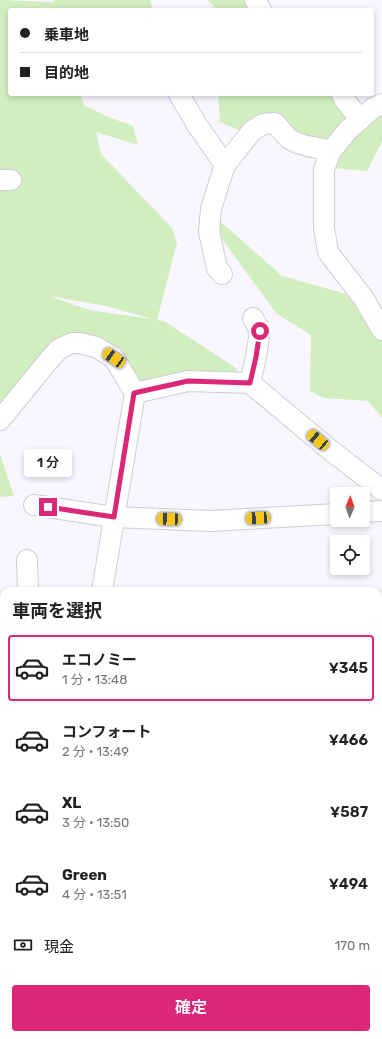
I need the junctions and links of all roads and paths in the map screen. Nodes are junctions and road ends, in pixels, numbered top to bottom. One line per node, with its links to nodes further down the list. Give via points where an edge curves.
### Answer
1 (180, 96): 6 (street)
2 (343, 96): 4 (street)
3 (382, 104): 4 (street)
4 (360, 120): 5 (street)
5 (331, 151): 6 (street, via 303,145 291,140 275,124 263,124 252,131); 9 (street, via 324,169 324,228 328,252 364,299)
6 (225, 165): 7 (street, via 211,209 210,232 217,268)
7 (222, 274)
8 (253, 318): 10 (street, via 260,331)
9 (382, 330)
10 (250, 383): 11 (street, via 188,381); 13 (street)
11 (134, 393): 12 (street, via 114,358 96,347 80,342 72,343 59,349); 18 (street)
12 (0, 420)
13 (382, 490)
14 (34, 505): 18 (street)
15 (382, 511): 16 (street)
16 (370, 512)
17 (330, 514): 18 (street, via 210,521)
18 (114, 517): 21 (street)
19 (27, 560): 20 (street)
20 (28, 587)
21 (103, 587)

